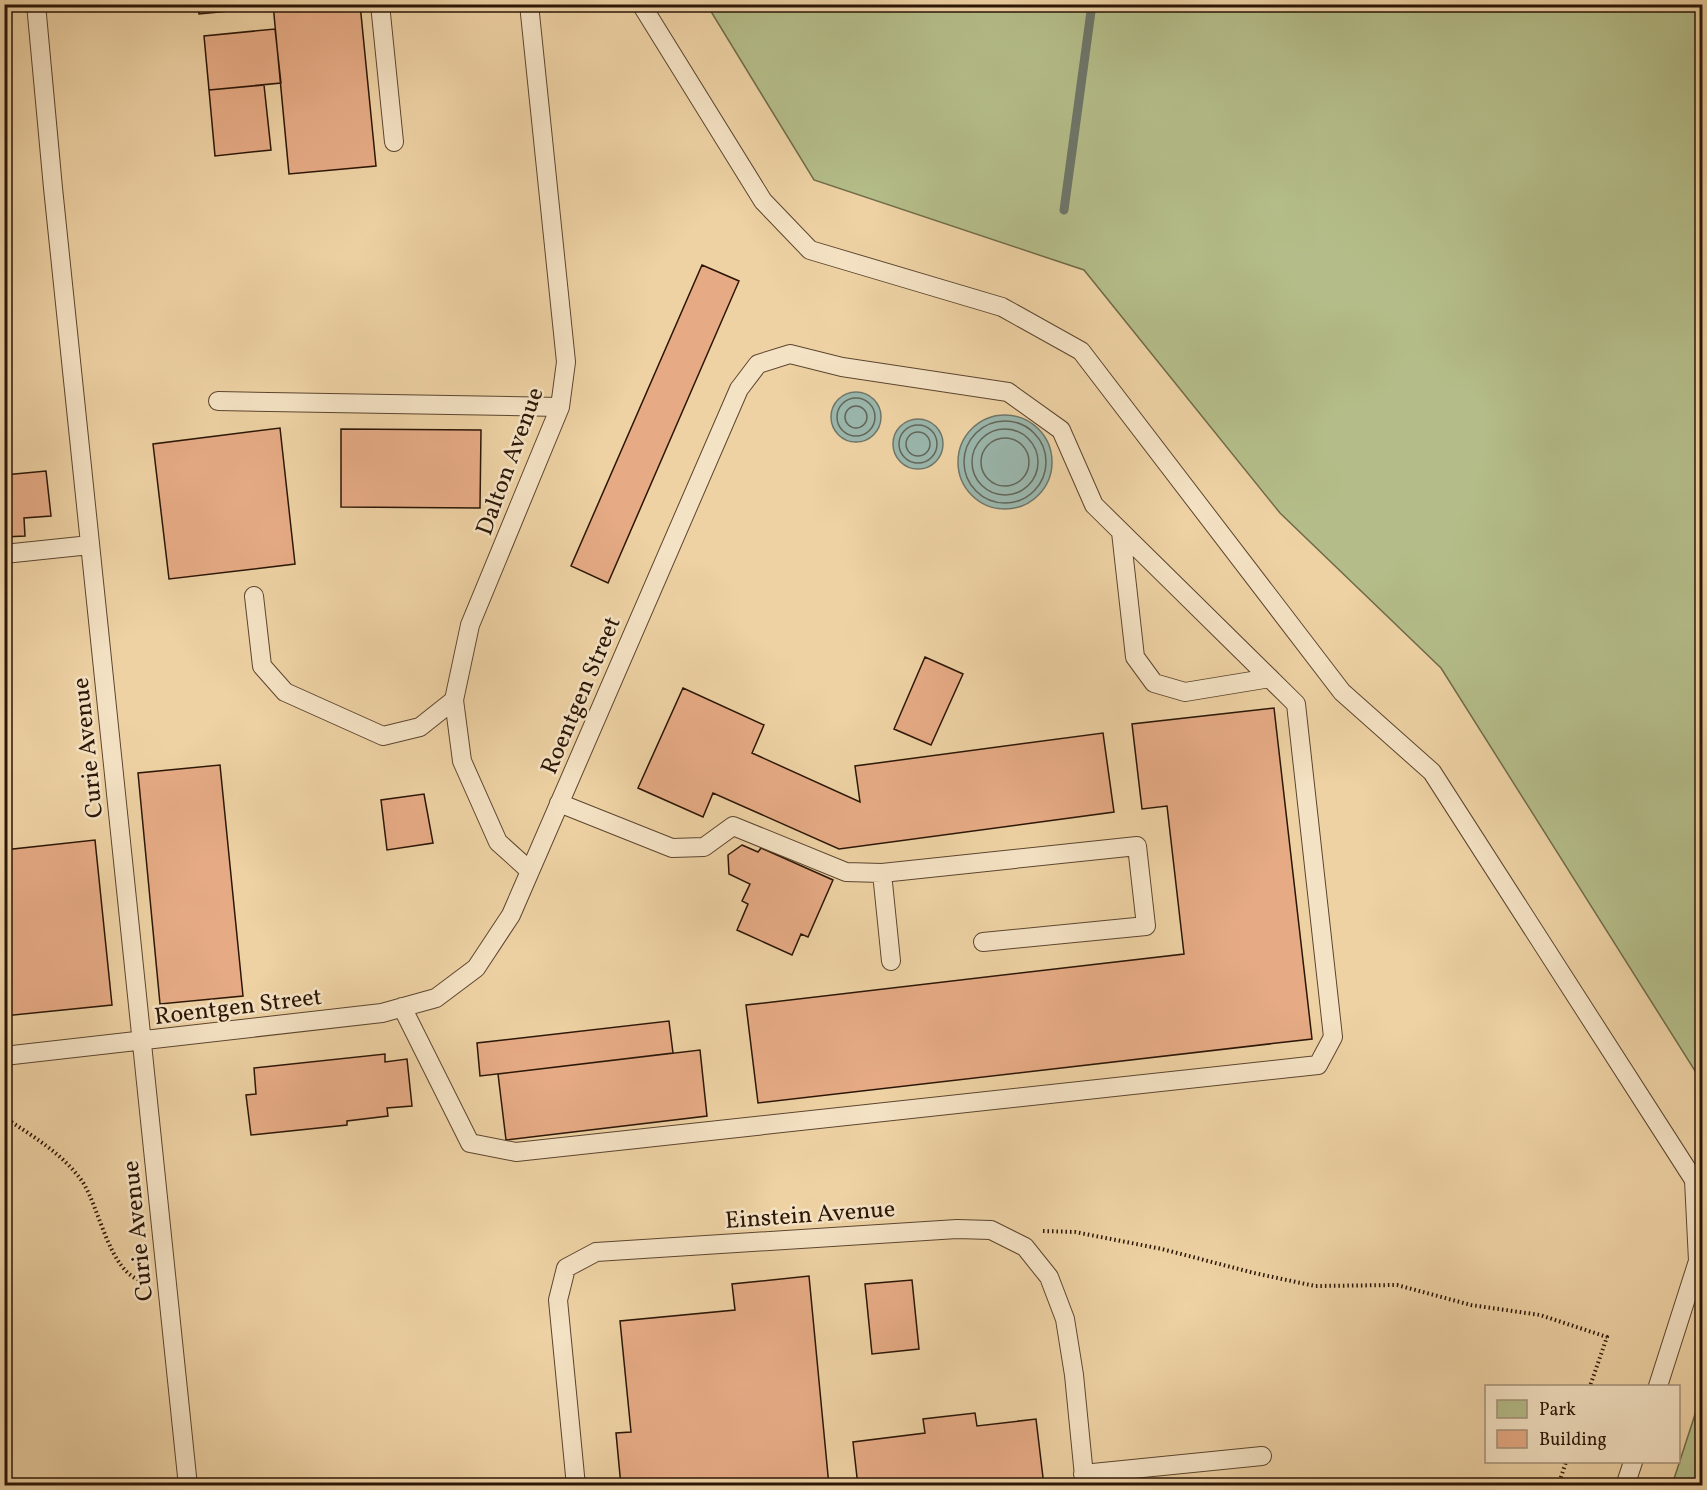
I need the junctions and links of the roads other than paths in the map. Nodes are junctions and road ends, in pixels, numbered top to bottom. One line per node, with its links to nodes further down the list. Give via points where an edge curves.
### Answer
1 (36, 4): 9 (lane, Curie Avenue)
2 (380, 4): 5 (lane)
3 (529, 4): 7 (lane, Dalton Avenue, via 566,362)
4 (641, 4): 22 (lane, via 763,201 810,250 1002,307 1081,351 1342,692 1432,772 1694,1180 1698,1261)
5 (394, 142)
6 (218, 401): 7 (lane)
7 (560, 407): 13 (lane, Dalton Avenue, via 470,625)
8 (1121, 532): 12 (lane); 12 (lane, via 1136,657 1154,683 1185,692); 14 (lane, Roentgen Street, via 1094,505 1061,430 1008,392 842,367 790,354 758,364 739,389)
9 (90, 545): 10 (lane); 20 (lane, Curie Avenue)
10 (4, 554)
11 (254, 596): 13 (lane, via 262,666 285,692 383,736 420,727)
12 (1270, 678): 19 (lane, via 1296,704 1333,1037 1318,1065 516,1152 470,1143)
13 (454, 700): 15 (lane, Dalton Avenue, via 462,761 498,842)
14 (559, 803): 15 (lane, Roentgen Street); 16 (lane, via 672,848 704,847 734,826 846,872)
15 (530, 871): 19 (lane, Roentgen Street, via 511,915 476,968 436,998)
16 (882, 873): 17 (lane, via 1137,846 1146,926); 18 (lane)
17 (983, 942)
18 (891, 961)
19 (402, 1007): 20 (lane, Roentgen Street, via 382,1013)
20 (142, 1041): 21 (lane, Roentgen Street); 26 (lane, Curie Avenue)
21 (4, 1056)
22 (1658, 1385)
23 (1262, 1456): 25 (lane)
24 (1632, 1463): 28 (lane)
25 (1084, 1480): 27 (lane, Einstein Avenue, via 1065,1319 1049,1277 1025,1247 991,1230 957,1229 596,1252 566,1268 558,1300)
26 (188, 1485)
27 (576, 1485)
28 (1625, 1485)

